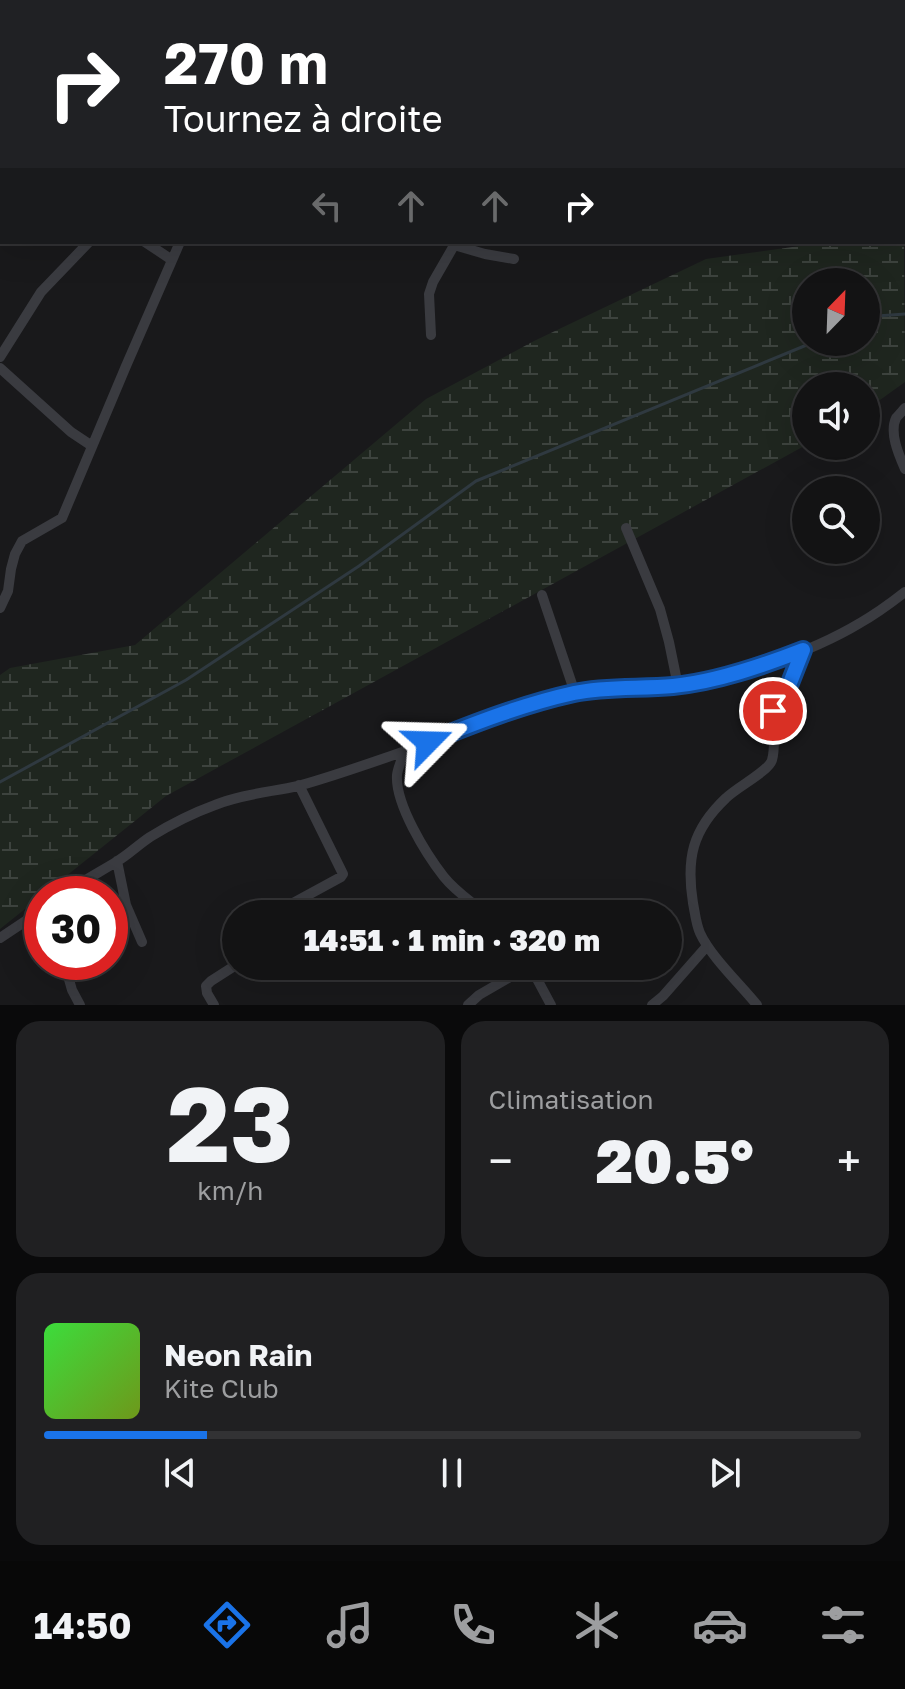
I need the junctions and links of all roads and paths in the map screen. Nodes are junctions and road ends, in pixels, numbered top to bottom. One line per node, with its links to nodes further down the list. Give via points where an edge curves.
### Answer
1 (87, 244): 8 (street, via 41,292)
2 (148, 244): 6 (street)
3 (179, 244): 6 (street)
4 (455, 244): 5 (street); 7 (street, via 429,294)
5 (514, 259)
6 (172, 260): 11 (street)
7 (431, 335)
8 (0, 357)
9 (0, 368): 11 (street)
10 (905, 408): 12 (street, via 896,417 894,432)
11 (92, 446): 14 (street, via 62,518 22,541)
12 (905, 469)
13 (626, 528): 19 (street, via 660,609)
14 (5, 568): 17 (street, via 8,591)
15 (905, 592): 18 (street, via 860,623)
16 (542, 595): 20 (street)
17 (0, 608)
18 (803, 650): 19 (street); 30 (street, via 775,703 773,759 724,799 692,850 689,878 698,930)
19 (678, 686): 20 (street)
20 (575, 693): 21 (street, via 496,715)
21 (405, 751): 22 (street); 26 (street, via 397,776 405,812 444,877)
22 (299, 785): 23 (street, via 218,804 179,821); 25 (street, via 343,874)
23 (117, 861): 24 (street); 29 (street, via 126,905)
24 (93, 876)
25 (299, 900)
26 (469, 900)
27 (24, 923): 28 (street)
28 (0, 938)
29 (142, 942)
30 (707, 946): 39 (street); 40 (street)
31 (222, 974): 36 (street, via 206,986)
32 (69, 980): 35 (street)
33 (506, 980): 37 (street)
34 (537, 980): 38 (street)
35 (80, 1005)
36 (214, 1005)
37 (468, 1005)
38 (551, 1005)
39 (652, 1005)
40 (757, 1005)

